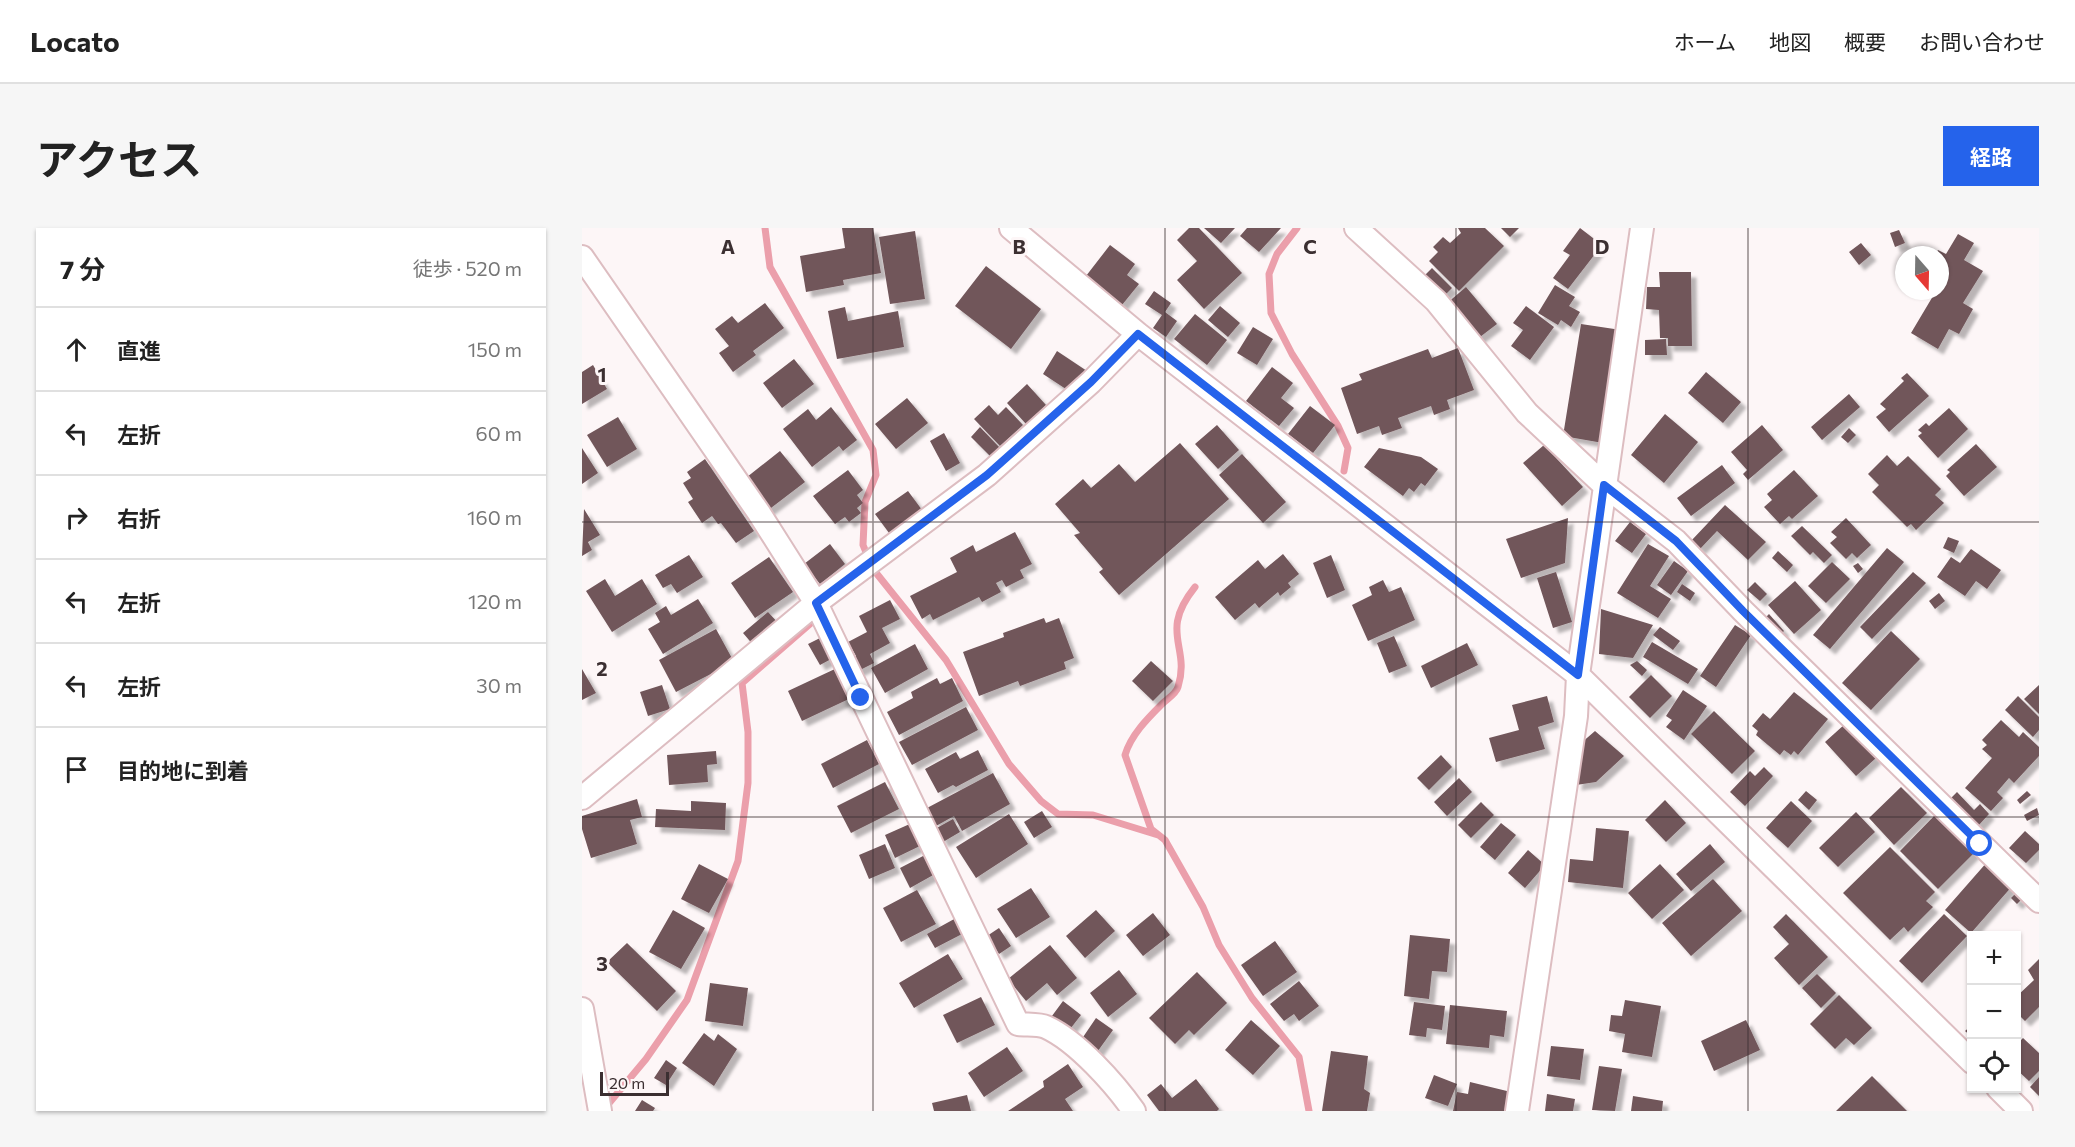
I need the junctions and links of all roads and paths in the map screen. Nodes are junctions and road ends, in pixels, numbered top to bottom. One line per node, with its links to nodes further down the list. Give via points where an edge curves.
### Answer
1 (1011, 228): 5 (street)
2 (1356, 228): 6 (street, via 1436,301 1527,413)
3 (1642, 228): 6 (street)
4 (582, 257): 7 (street, via 759,513)
5 (1138, 334): 7 (street, via 1091,382 987,475); 8 (street)
6 (1604, 485): 8 (street); 10 (street, via 1676,541)
7 (816, 603): 9 (street); 15 (street, via 1018,1024 1045,1027 1068,1043 1113,1082)
8 (1578, 675): 12 (street); 16 (street, via 1576,716)
9 (582, 798)
10 (2039, 901)
11 (582, 1009): 14 (street)
12 (1967, 1058)
13 (2002, 1093): 17 (street)
14 (600, 1111)
15 (1134, 1111)
16 (1516, 1111)
17 (2021, 1111)

